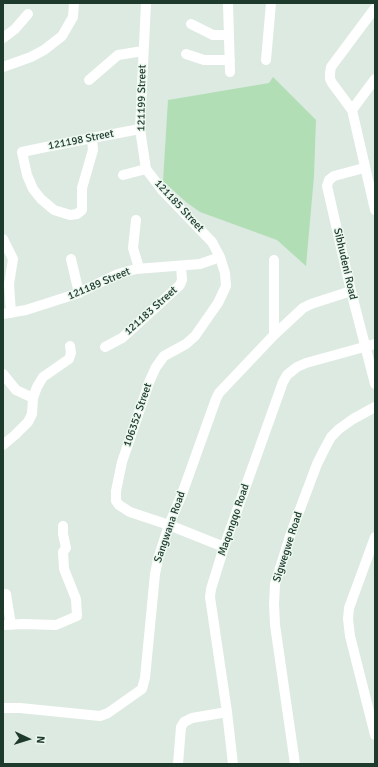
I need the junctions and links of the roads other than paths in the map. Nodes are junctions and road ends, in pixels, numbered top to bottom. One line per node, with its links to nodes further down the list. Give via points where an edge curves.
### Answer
1 (74, 3): 14 (street, via 73,17 62,36 37,54)
2 (146, 3): 10 (street, 121199 Street)
3 (228, 3): 8 (street)
4 (271, 3): 13 (street)
5 (375, 8): 18 (street, via 331,67 330,79)
6 (28, 14): 9 (street)
7 (191, 24): 8 (street, via 212,35)
8 (229, 35): 12 (street)
9 (3, 38)
10 (143, 51): 17 (street, via 118,55); 19 (street, 121199 Street)
11 (186, 54): 12 (street, via 204,60)
12 (230, 60): 15 (street)
13 (266, 60)
14 (3, 67)
15 (230, 72)
16 (375, 78): 18 (street)
17 (89, 80)
18 (352, 110): 21 (street)
19 (140, 129): 20 (street, 121198 Street); 22 (street, 121199 Street)
20 (92, 138): 20 (street, 121198 Street, via 93,150 82,188 82,208 76,214 58,212 46,204 33,189 22,152)
21 (364, 168): 24 (street); 33 (street, Sibhudeni Road, via 334,176 327,186)
22 (146, 169): 23 (street); 27 (street, 121185 Street, via 162,190)
23 (123, 175)
24 (375, 210)
25 (136, 220): 32 (street, via 133,248)
26 (3, 240): 35 (street, via 12,259)
27 (212, 242): 28 (street, 106352 Street)
28 (220, 257): 31 (street, 121189 Street, via 200,264); 45 (street, 106352 Street, via 226,280 223,294 195,336 164,356 156,367 124,456 116,491 116,501 124,509)
29 (71, 259): 34 (street)
30 (274, 260): 36 (street)
31 (181, 266): 32 (street, 121189 Street); 39 (street, 121183 Street, via 180,285 122,338)
32 (139, 268): 34 (street, 121189 Street, via 118,274)
33 (351, 291): 36 (street, Sangwana Road, via 303,308); 37 (street, Sibhudeni Road)
34 (79, 293): 35 (street, 121189 Street, via 26,310)
35 (7, 313)
36 (274, 335): 45 (street, Sangwana Road, via 219,393)
37 (370, 345): 41 (street, Sibhudeni Road); 48 (street, Maqongqo Road, via 297,366 287,375)
38 (70, 346): 42 (street, via 69,360 44,377)
39 (105, 347)
40 (3, 374): 42 (street, via 16,390)
41 (375, 384)
42 (33, 398): 44 (street, via 32,414 28,422)
43 (375, 407): 56 (street, Sigwegwe Road, via 339,429 324,450 291,533 275,584 275,625)
44 (3, 445)
45 (169, 525): 48 (street, 106352 Street); 51 (street, Sangwana Road, via 155,574 142,688 108,714 100,716)
46 (63, 526): 50 (street, via 66,548 63,552 64,568 76,599 78,616 56,625)
47 (375, 537): 53 (street, via 349,608 348,619)
48 (224, 548): 52 (street, Maqongqo Road, via 210,597)
49 (6, 594): 50 (street)
50 (7, 625)
51 (3, 708)
52 (227, 712): 54 (street, via 192,718 184,722 181,726); 55 (street, Maqongqo Road)
53 (375, 735)
54 (178, 764)
55 (233, 764)
56 (295, 764)

